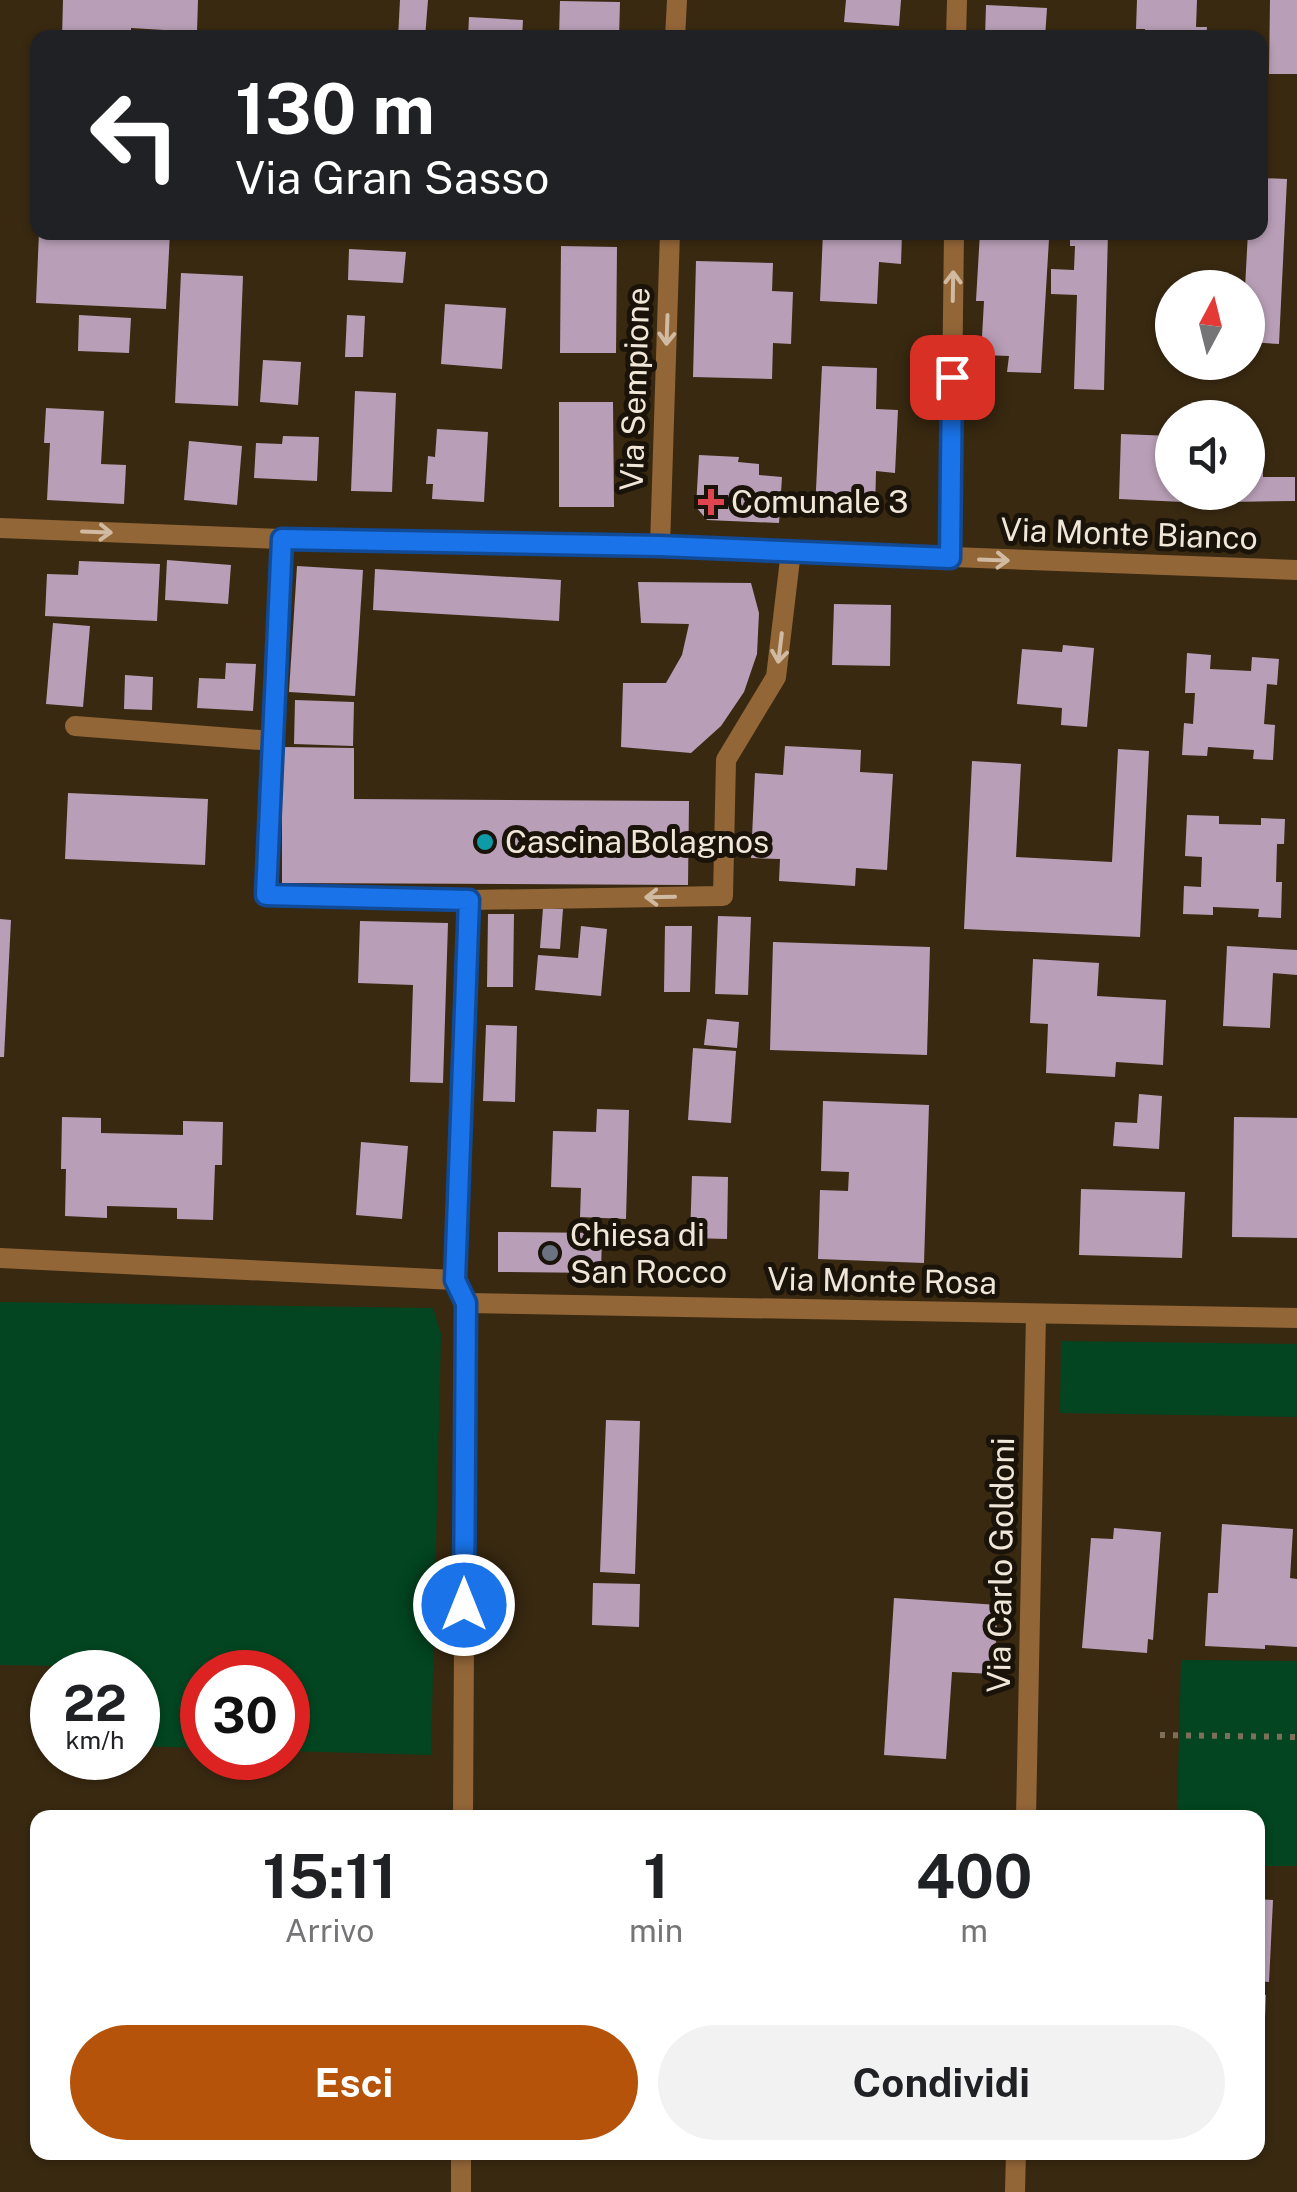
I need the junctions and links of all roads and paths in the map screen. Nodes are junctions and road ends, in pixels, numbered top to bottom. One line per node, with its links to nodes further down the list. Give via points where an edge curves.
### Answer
1 (676, 0): 3 (street)
2 (957, 0): 4 (street)
3 (676, 30)
4 (956, 30)
5 (670, 240): 9 (street, Via Sempione, one-way to 9)
6 (954, 240): 11 (street, one-way to 6)
7 (0, 528): 8 (street, Via Monte Bianco, one-way to 8)
8 (282, 539): 9 (street, Via Monte Bianco); 14 (street)
9 (660, 546): 10 (street, Via Monte Bianco)
10 (792, 551): 11 (street, Via Monte Bianco); 15 (street, one-way to 15, via 776,677 726,760 723,896)
11 (950, 558): 12 (street, Via Monte Bianco, one-way to 12)
12 (1297, 570)
13 (74, 726): 14 (street)
14 (273, 740): 15 (street, via 266,895)
15 (469, 900): 17 (street)
16 (0, 1258): 17 (street)
17 (455, 1280): 18 (street)
18 (466, 1303): 19 (street, Via Monte Rosa); 23 (street)
19 (1036, 1314): 20 (street, Via Monte Rosa); 24 (street, Via Carlo Goldoni)
20 (1297, 1318)
21 (1160, 1736): 22 (path)
22 (1297, 1737)
23 (463, 1810)
24 (1026, 1810)
25 (461, 2160): 27 (street)
26 (1016, 2160): 28 (street)
27 (461, 2192)
28 (1015, 2192)

